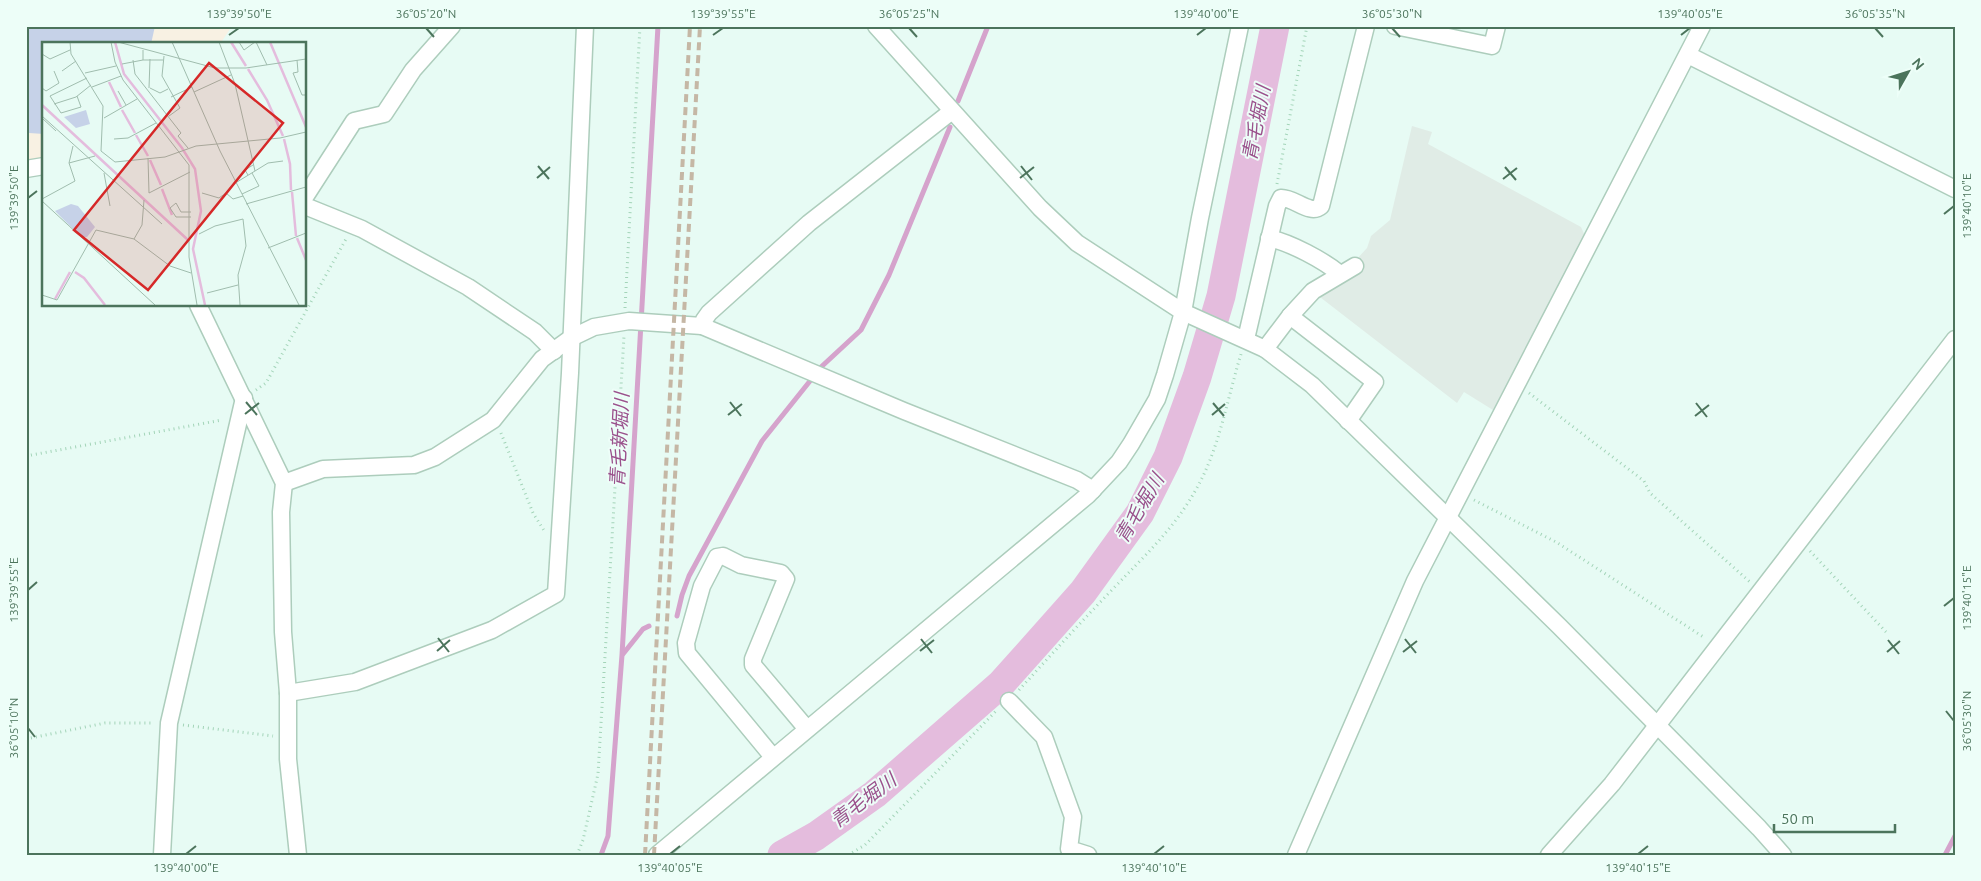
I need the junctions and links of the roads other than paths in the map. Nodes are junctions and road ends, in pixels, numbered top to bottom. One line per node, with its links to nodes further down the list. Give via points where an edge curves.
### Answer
1 (452, 26): 14 (street, via 413,70 384,114 354,121)
2 (585, 26): 24 (street)
3 (876, 26): 10 (street)
4 (1240, 26): 20 (street, via 1200,218)
5 (1366, 26): 16 (street, via 1321,206 1311,210 1281,198)
6 (1395, 26): 7 (street, via 1492,46)
7 (1496, 26)
8 (1702, 26): 9 (street)
9 (1688, 55): 13 (street); 32 (street)
10 (952, 111): 20 (street, via 1058,226 1098,258); 22 (street, via 809,223 709,313)
11 (42, 166): 12 (street)
12 (26, 169)
13 (1955, 189)
14 (306, 195)
15 (306, 206): 27 (street, via 354,226 468,287 535,332)
16 (1269, 238): 18 (street, via 1331,266); 23 (street)
17 (1355, 266): 18 (street)
18 (1340, 274): 21 (street, via 1313,291)
19 (198, 306): 28 (street)
20 (1189, 315): 23 (street); 31 (street, via 1157,399 1131,444)
21 (1290, 316): 26 (street); 29 (street, via 1375,382)
22 (702, 326): 24 (street, via 625,322 594,327); 31 (street, via 1077,480)
23 (1239, 336): 26 (street)
24 (571, 338): 27 (street); 33 (street, via 556,594 492,630 354,682)
25 (1955, 340): 35 (street)
26 (1265, 349): 29 (street, via 1312,385)
27 (554, 351): 30 (street, via 542,359 493,420 435,458 414,465 323,469)
28 (244, 398): 30 (street); 38 (street, via 169,723)
29 (1348, 421): 32 (street)
30 (284, 483): 33 (street, via 281,512 283,632)
31 (1093, 490): 36 (street)
32 (1447, 518): 35 (street); 42 (street, via 1415,581)
33 (288, 693): 39 (street, via 287,738)
34 (1008, 701): 41 (street, via 1044,737 1073,817 1069,849)
35 (1657, 726): 43 (street, via 1612,784); 44 (street)
36 (807, 729): 37 (street); 37 (street, via 753,664 786,578 781,573 741,565 717,556 702,586 686,643 688,653)
37 (773, 757): 40 (street)
38 (162, 855)
39 (298, 855)
40 (657, 855)
41 (1088, 855)
42 (1296, 855)
43 (1549, 855)
44 (1783, 855)

